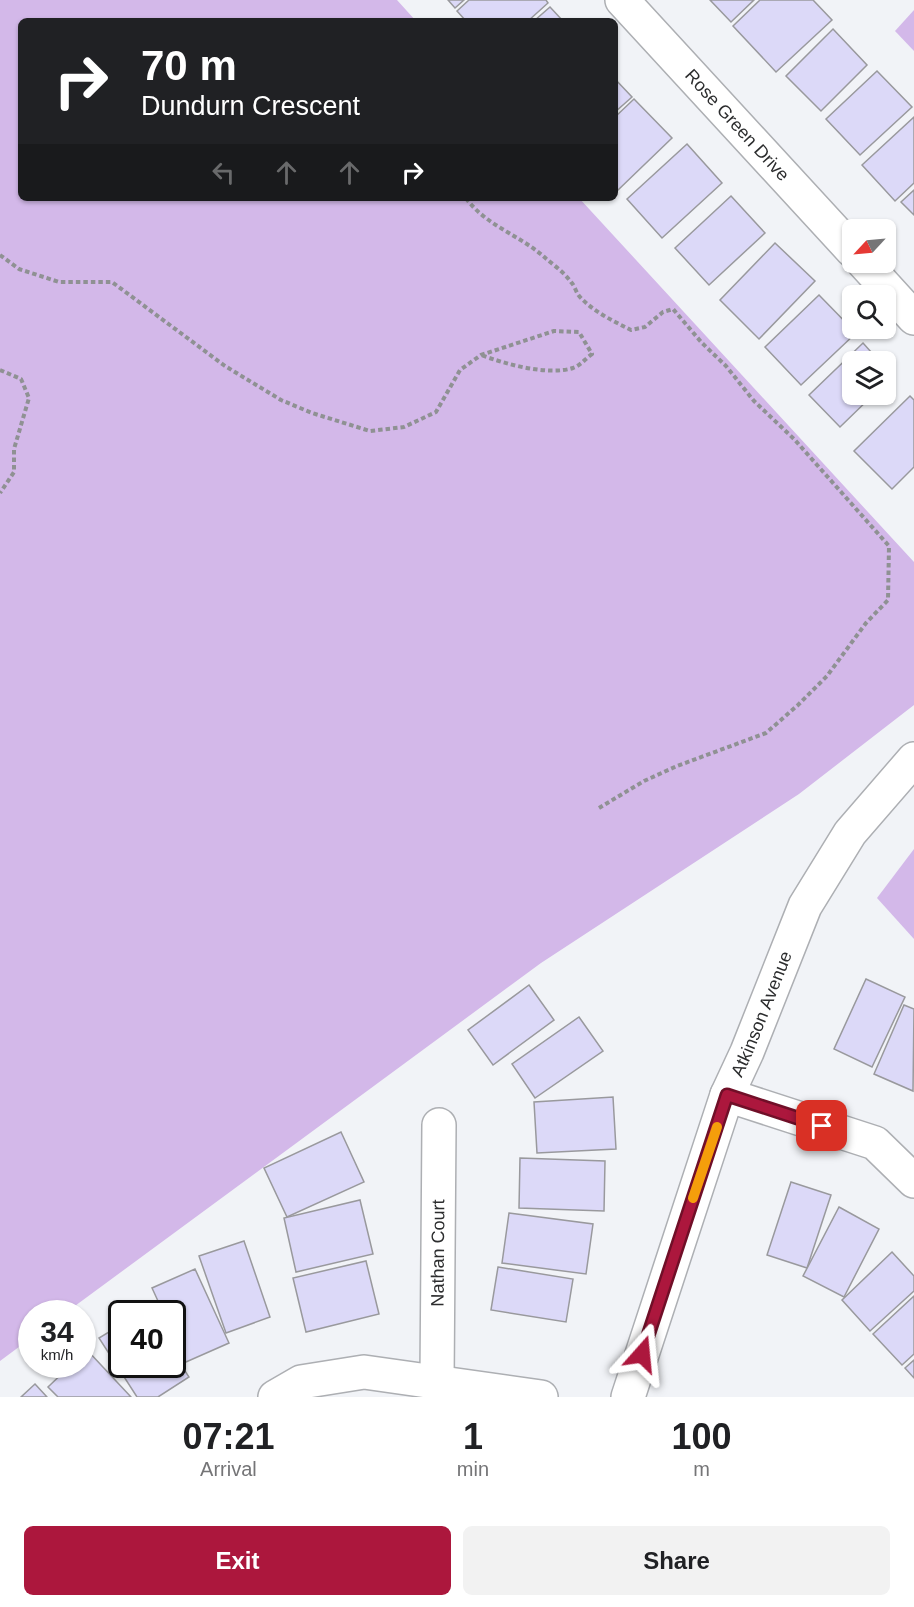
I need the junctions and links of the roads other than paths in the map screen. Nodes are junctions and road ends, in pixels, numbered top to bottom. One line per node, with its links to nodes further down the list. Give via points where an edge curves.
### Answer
1 (622, 0): 2 (street, Rose Green Drive)
2 (842, 239)
3 (873, 273): 4 (street)
4 (914, 318)
5 (914, 759): 6 (street, Atkinson Avenue, via 850,833 805,906)
6 (727, 1095): 8 (street, via 875,1143); 12 (street, Atkinson Avenue)
7 (439, 1125): 9 (street, Nathan Court)
8 (914, 1181)
9 (437, 1381): 10 (street, via 364,1372 301,1382); 11 (street)
10 (275, 1397)
11 (541, 1397)
12 (628, 1397)

